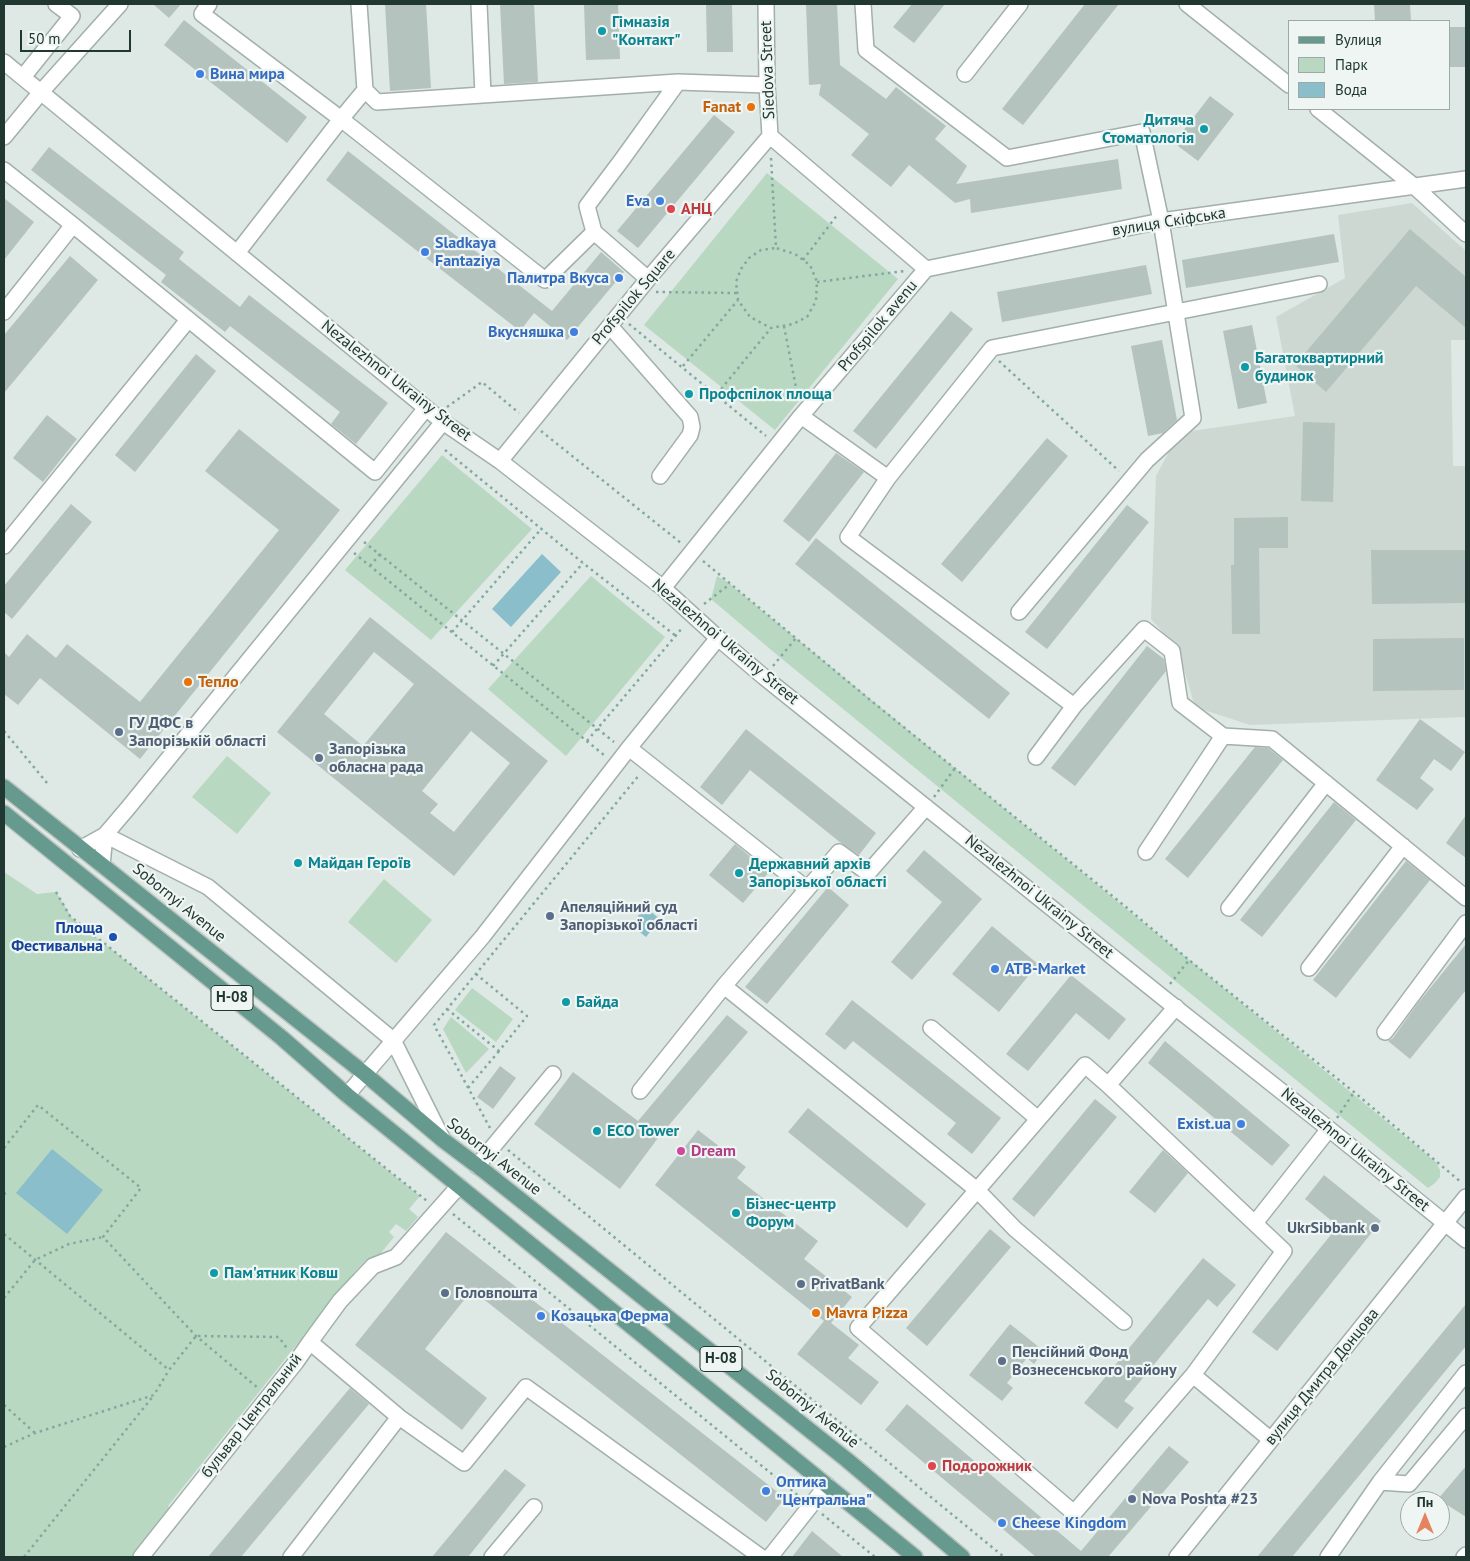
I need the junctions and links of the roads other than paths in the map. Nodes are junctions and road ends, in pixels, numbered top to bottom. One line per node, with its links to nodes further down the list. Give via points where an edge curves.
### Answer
1 (56, 4): 12 (street, via 72,16)
2 (120, 4): 17 (street)
3 (209, 4): 20 (street, via 202,14)
4 (359, 4): 16 (street)
5 (478, 4): 18 (street)
6 (766, 4): 15 (street, Siedova Street)
7 (863, 4): 26 (street, via 866,50 1007,158 1142,132)
8 (1020, 4): 11 (street)
9 (1188, 4): 14 (street)
10 (4, 62): 12 (street, Nezalezhnoi Ukrainy Street)
11 (965, 74)
12 (22, 77): 17 (street, Nezalezhnoi Ukrainy Street)
13 (678, 82): 15 (street); 18 (street); 28 (street, via 587,206)
14 (1288, 84)
15 (767, 85): 21 (street, Siedova Street)
16 (365, 90): 18 (street, via 377,102); 20 (street)
17 (41, 92): 22 (street); 30 (street, Nezalezhnoi Ukrainy Street)
18 (483, 95)
19 (1319, 110): 25 (street)
20 (341, 120): 28 (street, via 545,280); 30 (street)
21 (770, 136): 31 (street, Profspilok avenu); 32 (street, Profspilok Square)
22 (4, 137)
23 (4, 170): 27 (street)
24 (1466, 179): 25 (street, вулиця Скіфська)
25 (1414, 186): 26 (street, вулиця Скіфська); 29 (street)
26 (1161, 221): 31 (street, вулиця Скіфська); 35 (street)
27 (74, 225): 34 (street); 36 (street)
28 (594, 232): 32 (street)
29 (1466, 234)
30 (236, 253): 38 (street, Nezalezhnoi Ukrainy Street)
31 (926, 269): 39 (street, Profspilok avenu)
32 (648, 278): 37 (street, Profspilok Square)
33 (1319, 284): 35 (street)
34 (4, 312)
35 (1177, 312): 43 (street, via 992,348); 46 (street, via 1193,418 1147,460)
36 (188, 320): 38 (street, via 375,472); 44 (street)
37 (614, 321): 41 (street, Profspilok Square); 42 (street, via 690,418 690,435)
38 (426, 408): 40 (street, Nezalezhnoi Ukrainy Street)
39 (801, 416): 43 (street); 45 (street, Profspilok avenu)
40 (443, 422): 41 (street, Nezalezhnoi Ukrainy Street); 56 (street)
41 (500, 461): 45 (street, Nezalezhnoi Ukrainy Street)
42 (660, 476)
43 (888, 478): 48 (street, via 848,536)
44 (4, 546)
45 (664, 588): 47 (street, Nezalezhnoi Ukrainy Street)
46 (1019, 612)
47 (718, 638): 50 (street); 54 (street, Nezalezhnoi Ukrainy Street)
48 (1074, 706): 49 (street, via 1144,629 1172,651 1180,703); 51 (street)
49 (1223, 736): 52 (street, via 1272,738); 59 (street)
50 (629, 748): 61 (street); 71 (street, via 483,936)
51 (1036, 757)
52 (1326, 783): 57 (street); 64 (street)
53 (4, 787): 58 (main road, Sobornyi Avenue / Н-08)
54 (926, 807): 61 (street, via 868,873 839,852); 68 (street, Nezalezhnoi Ukrainy Street)
55 (4, 813): 63 (main road, Н-08)
56 (105, 834): 58 (street); 60 (street); 71 (street, via 208,887)
57 (1403, 846): 62 (street); 66 (street)
58 (80, 849): 60 (main road, Sobornyi Avenue / Н-08)
59 (1146, 852)
60 (102, 864): 63 (main road, via 104,878); 72 (main road, Sobornyi Avenue / Н-08)
61 (808, 889): 67 (street)
62 (1466, 898)
63 (117, 905): 76 (main road, Н-08, via 282,1038)
64 (1229, 908)
65 (1466, 923): 70 (street)
66 (1309, 968)
67 (724, 986): 75 (street); 82 (street)
68 (1176, 1008): 74 (street); 78 (street, Nezalezhnoi Ukrainy Street)
69 (931, 1028): 77 (street)
70 (1385, 1032)
71 (393, 1040): 72 (street); 79 (street)
72 (365, 1074): 76 (street); 79 (main road, Sobornyi Avenue / Н-08)
73 (552, 1074): 80 (street)
74 (1108, 1085): 77 (street, via 1085,1065); 84 (street)
75 (640, 1091)
76 (347, 1095): 81 (main road, Н-08)
77 (1038, 1119): 82 (street)
78 (1329, 1128): 84 (street); 85 (street, Nezalezhnoi Ukrainy Street)
79 (443, 1140): 80 (main road, Sobornyi Avenue / Н-08)
80 (477, 1166): 81 (main road); 103 (main road, Sobornyi Avenue / Н-08, via 847,1460)
81 (458, 1186): 88 (street, via 396,1257 373,1266); 95 (main road, Н-08)
82 (977, 1190): 87 (street, via 1015,1228); 90 (street, via 858,1328 1074,1513)
83 (1466, 1197): 85 (street, вулиця Дмитра Донцова)
84 (1255, 1223): 90 (street, via 1284,1251)
85 (1446, 1223): 86 (street, Nezalezhnoi Ukrainy Street); 93 (street, вулиця Дмитра Донцова)
86 (1466, 1240)
87 (1124, 1322)
88 (310, 1342): 92 (street, бульвар Центральний); 97 (street, бульвар Центральний)
89 (1466, 1373): 94 (street)
90 (1193, 1375): 93 (street)
91 (1466, 1416): 94 (street, via 1409,1484)
92 (398, 1417): 98 (street); 100 (street, бульвар Центральний, via 464,1464 526,1387)
93 (1271, 1440): 104 (street, вулиця Дмитра Донцова)
94 (1380, 1482): 105 (street)
95 (827, 1485): 101 (street); 102 (main road, Н-08)
96 (534, 1507): 99 (street)
97 (141, 1557)
98 (291, 1557)
99 (492, 1557)
100 (760, 1557)
101 (770, 1557)
102 (915, 1557)
103 (962, 1557)
104 (1177, 1557)
105 (1328, 1557)

